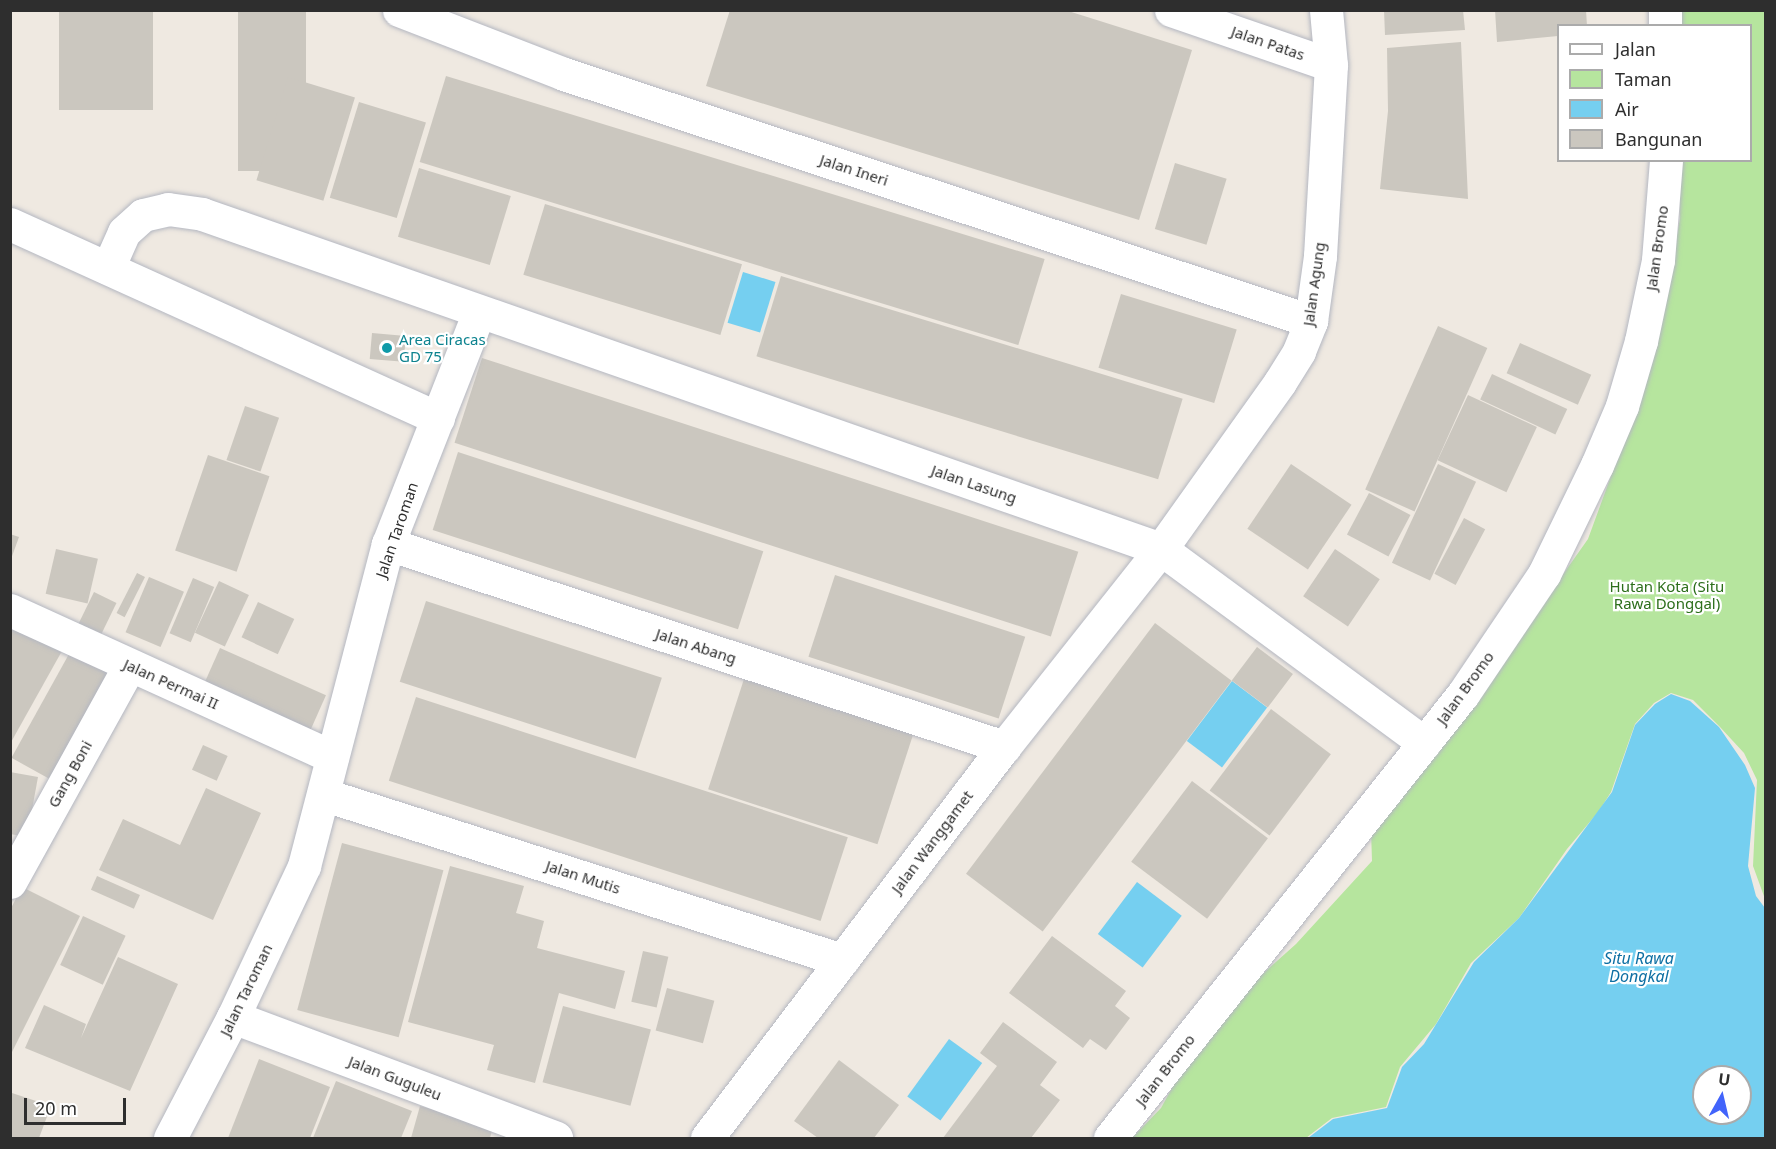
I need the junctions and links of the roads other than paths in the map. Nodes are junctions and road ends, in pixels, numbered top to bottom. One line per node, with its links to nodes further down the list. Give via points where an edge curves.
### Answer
1 (399, 10): 9 (street, Jalan Ineri, via 564,74)
2 (1171, 10): 4 (street, Jalan Patas)
3 (1326, 10): 4 (street, Jalan Agung)
4 (1331, 65): 9 (street, Jalan Agung, via 1320,256)
5 (1666, 162): 15 (street, Jalan Bromo, via 1658,260 1641,341 1614,426 1544,574)
6 (10, 224): 7 (street)
7 (108, 268): 8 (street, via 124,232 133,222 155,210 183,209); 10 (street)
8 (479, 312): 10 (street, Jalan Taroman); 12 (street, Jalan Lasung)
9 (1311, 321): 12 (street, Jalan Agung, via 1280,382)
10 (438, 418): 11 (street, Jalan Taroman)
11 (388, 544): 16 (street, Jalan Abang); 17 (street, Jalan Taroman)
12 (1161, 549): 15 (street, Jalan Lasung); 16 (street, Jalan Wanggamet)
13 (10, 610): 14 (street, Jalan Permai II)
14 (129, 666): 17 (street, Jalan Permai II); 19 (street, Gang Boni)
15 (1424, 743): 25 (street, Jalan Bromo)
16 (1004, 747): 20 (street, Jalan Wanggamet)
17 (332, 757): 18 (street, Jalan Taroman)
18 (325, 795): 20 (street, Jalan Mutis); 21 (street, Jalan Taroman, via 294,892)
19 (10, 882)
20 (842, 960): 24 (street, Jalan Wanggamet)
21 (233, 1017): 22 (street, Jalan Taroman); 23 (street, Jalan Guguleu)
22 (170, 1138)
23 (556, 1138)
24 (707, 1138)
25 (1110, 1138)

